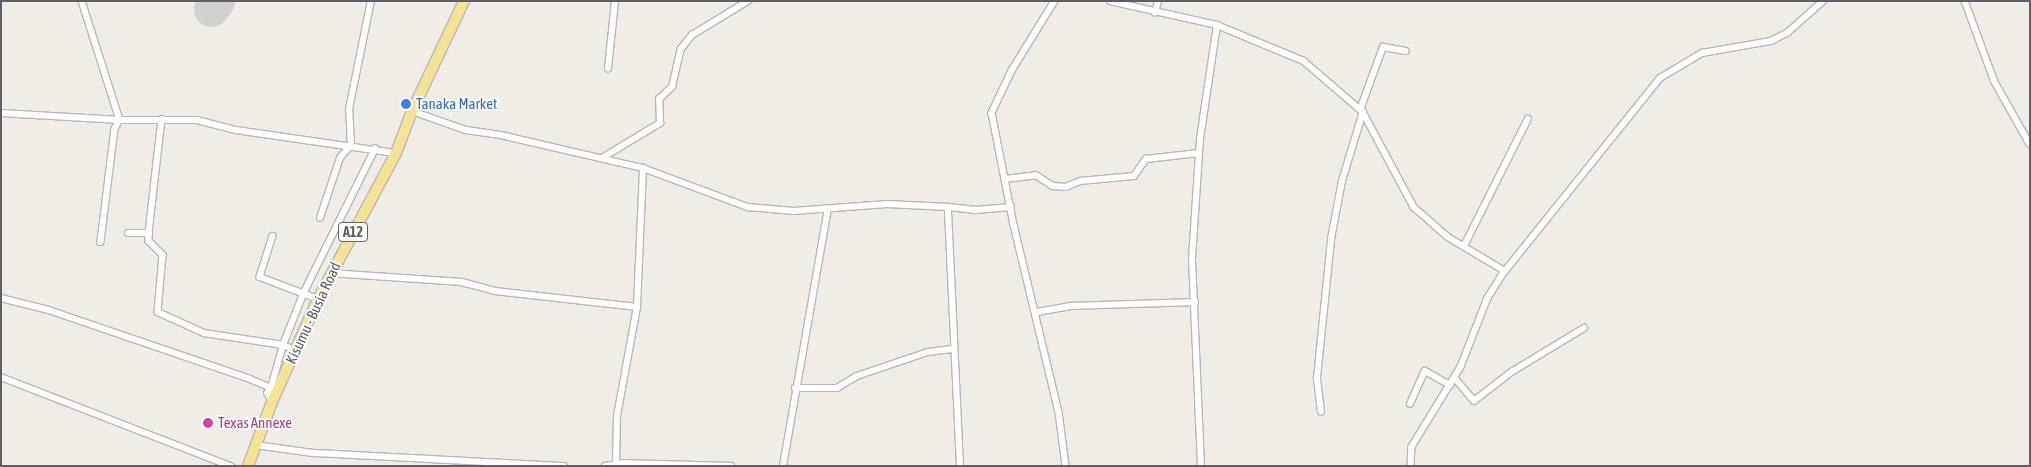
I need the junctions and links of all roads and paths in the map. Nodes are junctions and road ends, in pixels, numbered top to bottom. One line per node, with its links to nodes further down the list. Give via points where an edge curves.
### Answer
1 (82, 1): 20 (street)
2 (371, 1): 22 (street, via 349,109)
3 (464, 1): 15 (highway, Kisumu - Busia Road / A12)
4 (615, 1): 14 (street)
5 (748, 1): 26 (street, via 692,35 680,49 672,87 659,99 659,124)
6 (1055, 1): 28 (street, via 992,110)
7 (1110, 1): 11 (street)
8 (1158, 1): 11 (street)
9 (1823, 1): 38 (street, via 1787,33 1771,41 1702,54 1660,78)
10 (1965, 1): 21 (street, via 1995,82)
11 (1155, 14): 12 (street)
12 (1217, 25): 16 (street, via 1304,61); 25 (street)
13 (1406, 51): 16 (street, via 1384,47)
14 (608, 69)
15 (412, 111): 24 (highway, Kisumu - Busia Road / A12); 26 (street, via 466,130)
16 (1362, 111): 37 (street, via 1414,207 1429,223); 57 (street, via 1342,181 1331,240 1318,361)
17 (1, 113): 20 (street)
18 (162, 119): 20 (street); 22 (street, via 197,120 236,130); 34 (street)
19 (1528, 119): 37 (street)
20 (120, 120): 36 (street, via 115,129)
21 (2030, 144)
22 (351, 145): 23 (street); 32 (street, via 340,158)
23 (375, 149): 24 (street); 40 (street)
24 (396, 153): 39 (highway, Kisumu - Busia Road / A12)
25 (1199, 154): 28 (street, via 1146,159 1134,176 1080,181 1066,187 1052,186 1036,175); 43 (street, via 1192,259)
26 (602, 158): 27 (street)
27 (643, 168): 31 (street, via 748,208 769,211); 44 (street)
28 (1005, 178): 30 (street)
29 (948, 207): 30 (street); 31 (street, via 887,204); 48 (street)
30 (1011, 207): 45 (street)
31 (828, 209): 54 (street)
32 (320, 218)
33 (128, 233): 34 (street)
34 (149, 234): 47 (street, via 149,241 164,255 158,312 204,333)
35 (273, 236): 40 (street, via 260,277)
36 (101, 242)
37 (1464, 246): 38 (street)
38 (1505, 272): 51 (street, via 1488,298 1470,349)
39 (330, 273): 42 (highway, Kisumu - Busia Road / A12); 44 (street, via 462,282 495,291)
40 (304, 292): 42 (street); 47 (street)
41 (1, 298): 53 (street, via 49,310 209,363)
42 (318, 298): 49 (highway, Kisumu - Busia Road / A12)
43 (1195, 302): 45 (street, via 1070,306); 68 (street)
44 (637, 307): 59 (street, via 618,416)
45 (1037, 312): 67 (street, via 1059,412)
46 (1584, 328): 51 (street, via 1508,374 1474,401)
47 (283, 345): 49 (street); 53 (street)
48 (954, 349): 54 (street, via 928,352 857,376 838,388); 66 (street)
49 (295, 350): 55 (highway, Kisumu - Busia Road / A12)
50 (1, 377): 60 (street)
51 (1455, 378): 52 (street)
52 (1450, 385): 56 (street, via 1425,371); 69 (street, via 1415,441 1410,454)
53 (272, 388): 55 (street, via 268,393)
54 (795, 388): 65 (street)
55 (272, 402): 58 (highway, Kisumu - Busia Road / A12)
56 (1410, 404)
57 (1321, 412)
58 (256, 445): 61 (highway, Kisumu - Busia Road / A12); 62 (street, via 328,454)
59 (616, 464): 63 (street); 64 (street)
60 (231, 466)
61 (248, 466)
62 (564, 466)
63 (605, 466)
64 (731, 466)
65 (782, 466)
66 (960, 466)
67 (1066, 466)
68 (1201, 466)
69 (1411, 466)

